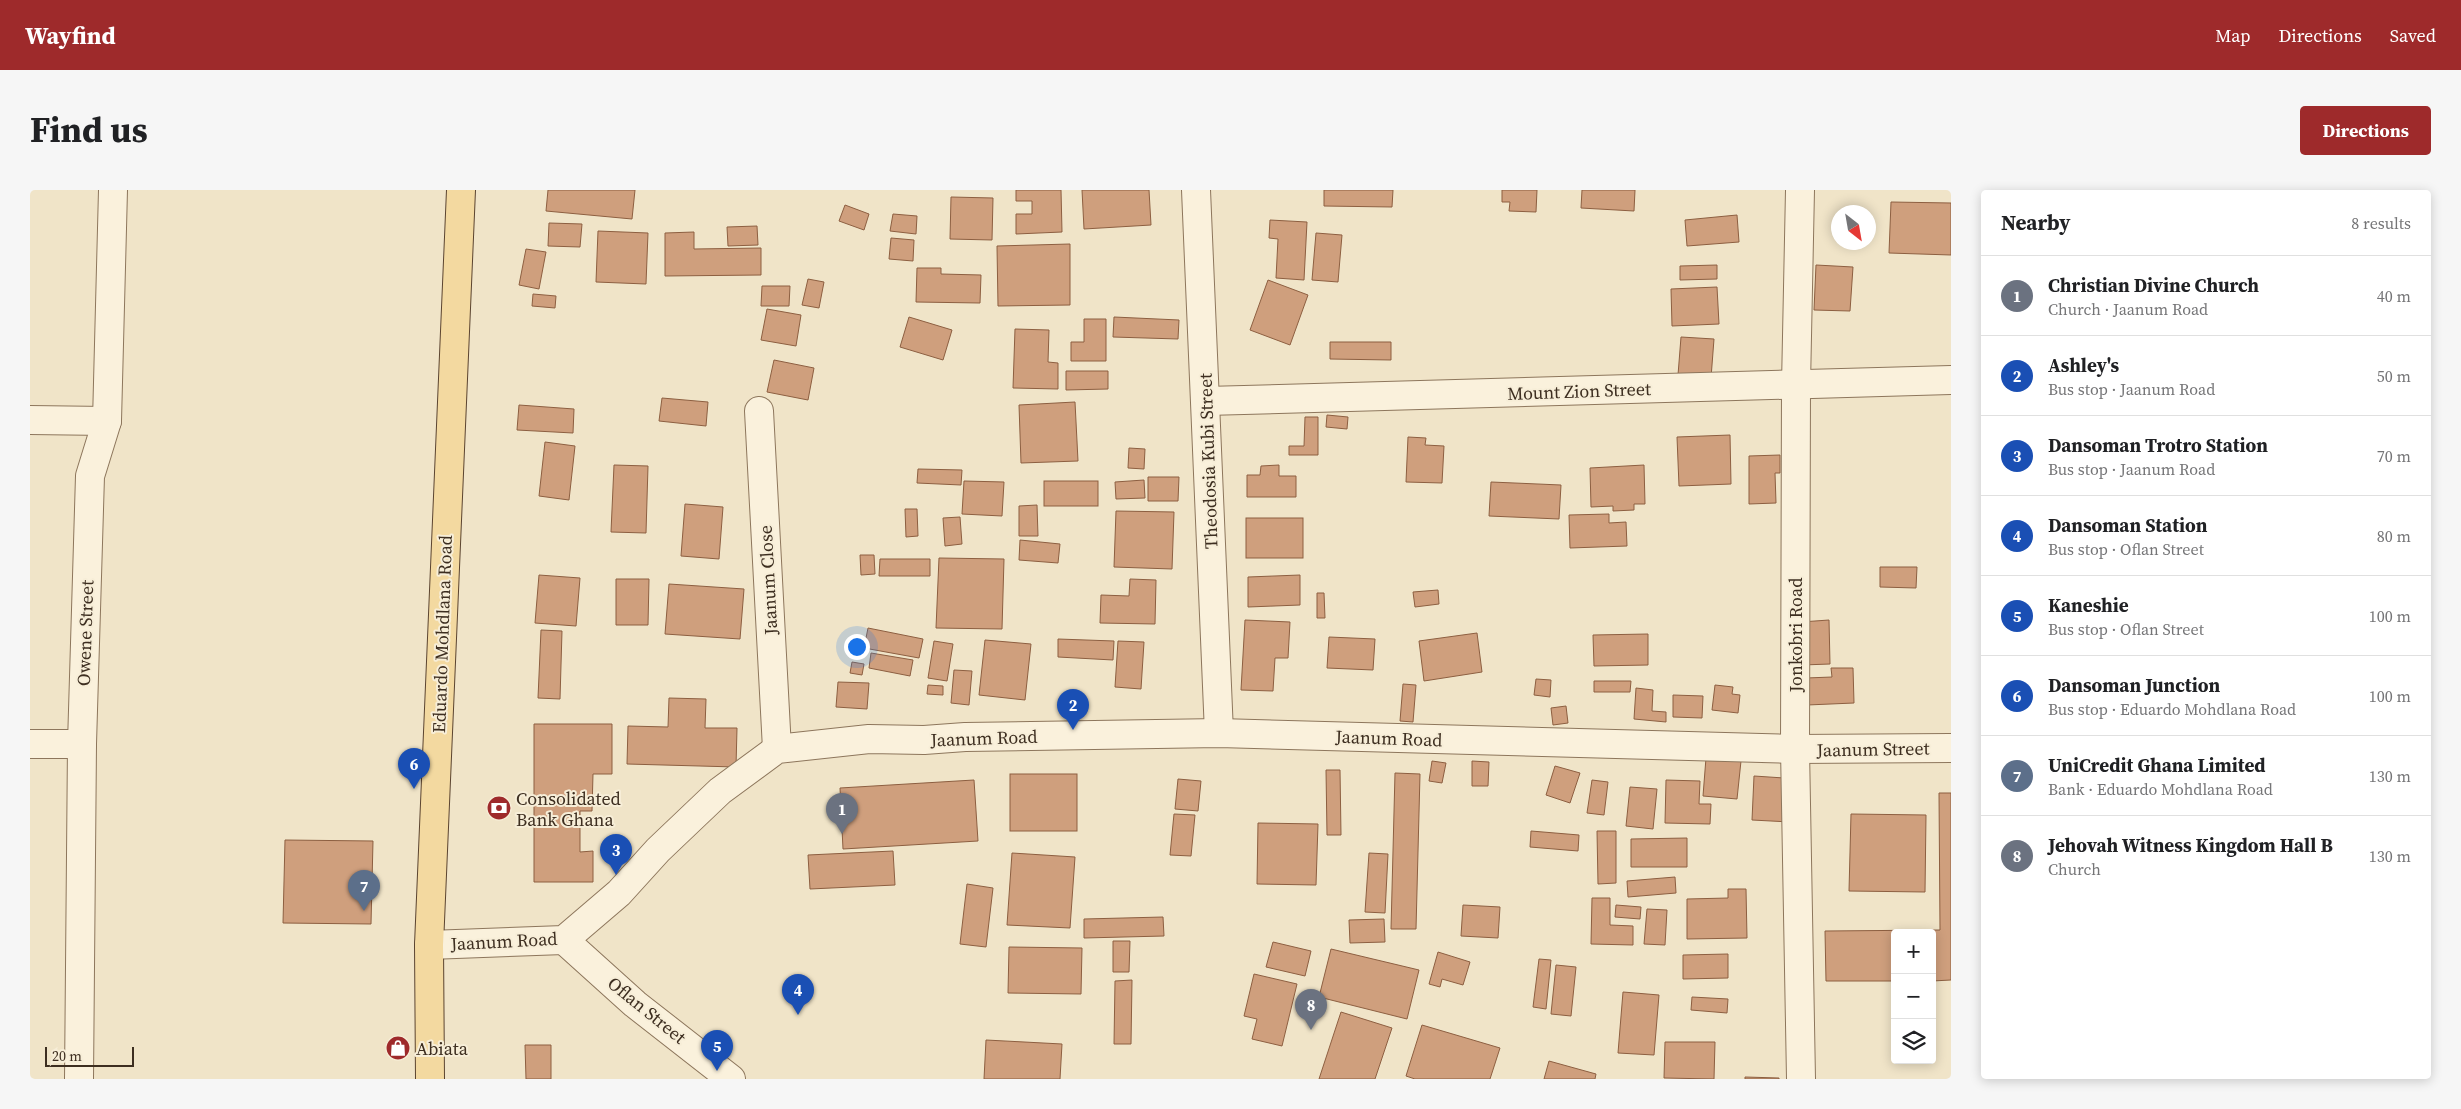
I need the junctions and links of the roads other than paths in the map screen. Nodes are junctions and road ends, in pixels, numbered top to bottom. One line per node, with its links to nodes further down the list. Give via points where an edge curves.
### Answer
1 (113, 190): 10 (street, Owene Street)
2 (461, 190): 18 (main road, Eduardo Mohdlana Road)
3 (1196, 190): 7 (street, Theodosia Kubi Street)
4 (1800, 190): 6 (street, Jonkobri Road)
5 (1951, 380): 6 (street, Mount Zion Street)
6 (1796, 385): 7 (street, Mount Zion Street); 16 (street, Jonkobri Road)
7 (1206, 401): 11 (street, Theodosia Kubi Street)
8 (759, 411): 15 (street, Jaanum Close)
9 (30, 420): 10 (street)
10 (107, 421): 13 (street, Owene Street, via 90,476)
11 (1219, 733): 15 (street, Jaanum Road, via 870,739); 16 (street, Jaanum Road)
12 (30, 744): 13 (street)
13 (82, 744): 19 (street, Owene Street)
14 (1951, 748): 16 (street, Jaanum Street)
15 (777, 749): 17 (street, Jaanum Road, via 720,790 619,893)
16 (1795, 750): 22 (street, Jonkobri Road)
17 (564, 940): 18 (street, Jaanum Road); 21 (street, Oflan Street, via 636,1004)
18 (429, 945): 20 (main road, Eduardo Mohdlana Road)
19 (79, 1079)
20 (430, 1079)
21 (732, 1079)
22 (1801, 1079)

